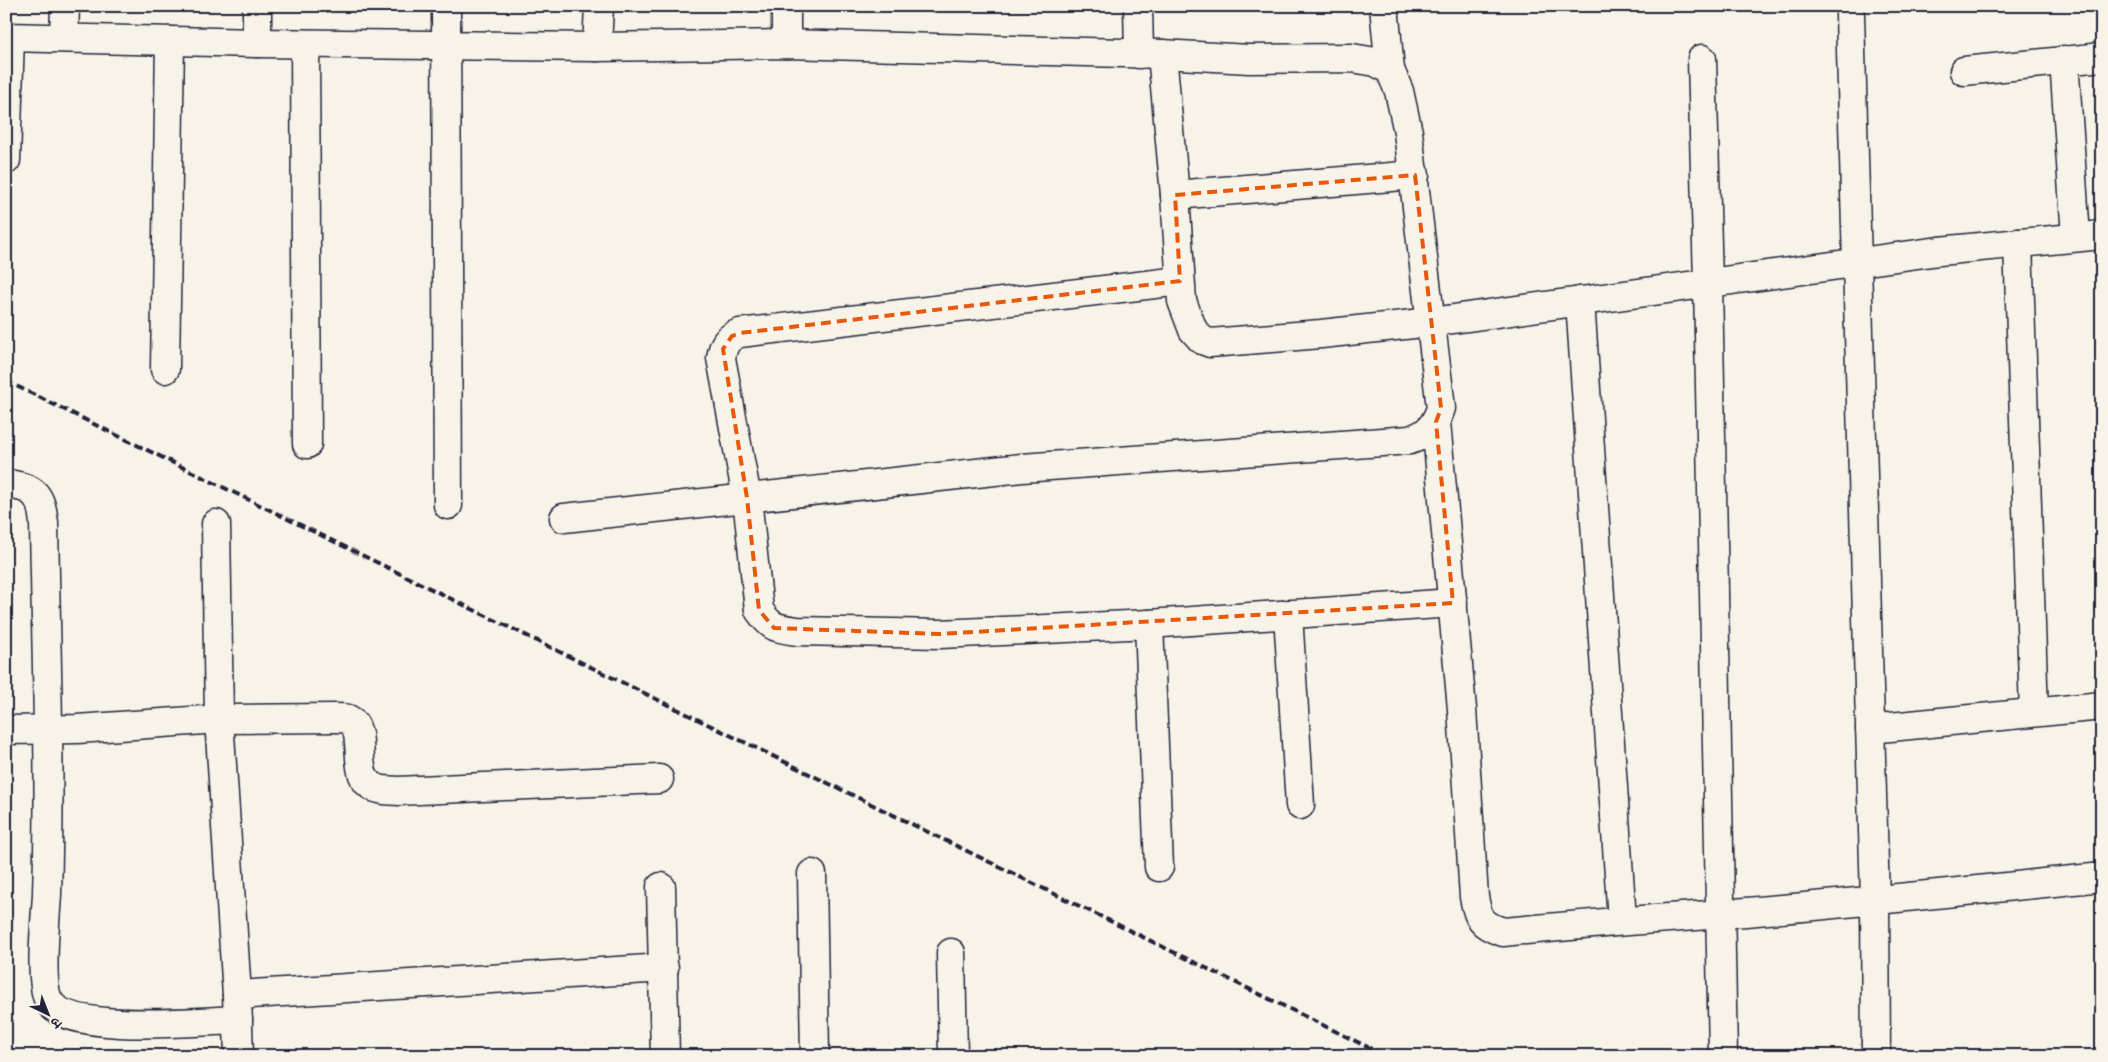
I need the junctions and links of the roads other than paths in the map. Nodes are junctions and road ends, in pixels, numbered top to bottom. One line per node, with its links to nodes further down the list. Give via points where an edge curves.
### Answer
1 (65, 6): 10 (street)
2 (257, 6): 12 (street)
3 (446, 6): 14 (street)
4 (599, 6): 16 (street)
5 (786, 6): 15 (street)
6 (1138, 6): 17 (street)
7 (1384, 6): 21 (street)
8 (1850, 15): 28 (street)
9 (8, 37): 10 (street); 23 (street)
10 (64, 38): 11 (street)
11 (170, 41): 12 (street); 33 (street)
12 (257, 43): 13 (street)
13 (305, 44): 14 (street); 35 (street)
14 (447, 44): 16 (street); 38 (street)
15 (786, 44): 16 (street); 17 (street)
16 (598, 47)
17 (1151, 54): 21 (street, via 1249,59 1352,58 1376,62); 25 (street)
18 (2102, 57): 20 (street)
19 (1702, 59): 30 (street)
20 (2064, 60): 22 (street); 26 (street)
21 (1390, 70): 24 (street, via 1399,91)
22 (1964, 71)
23 (6, 160)
24 (1415, 176): 25 (street); 32 (street)
25 (1176, 195): 29 (street)
26 (2089, 236): 27 (street)
27 (2018, 244): 28 (street); 45 (street)
28 (1855, 263): 30 (street); 48 (street)
29 (1180, 281): 32 (street, via 1182,301 1193,330 1210,343); 37 (street, via 740,332 732,336 726,342 721,358)
30 (1708, 283): 31 (street); 57 (street)
31 (1580, 301): 32 (street); 58 (street)
32 (1432, 322): 34 (street, via 1441,408)
33 (164, 369)
34 (1436, 422): 37 (street, via 1424,435 1410,440 1022,468); 41 (street)
35 (307, 444)
36 (6, 484): 47 (street, via 34,492 42,504)
37 (747, 498): 39 (street); 43 (street, via 759,610 774,628 940,634)
38 (448, 505)
39 (564, 518)
40 (216, 524): 46 (street)
41 (1453, 603): 42 (street); 58 (street, via 1478,916 1488,927 1503,932)
42 (1288, 614): 43 (street); 51 (street)
43 (1149, 624): 52 (street)
44 (2102, 706): 45 (street)
45 (2034, 712): 48 (street)
46 (219, 719): 47 (street); 50 (street, via 347,719 357,732 364,777 379,790); 61 (street)
47 (47, 729): 49 (street); 61 (street, via 47,890 43,978 49,1002 64,1014 105,1022)
48 (1870, 729): 56 (street)
49 (6, 730)
50 (659, 778)
51 (1300, 805)
52 (1159, 867)
53 (812, 874): 64 (street)
54 (2102, 877): 56 (street)
55 (662, 887): 60 (street)
56 (1875, 900): 57 (street); 67 (street)
57 (1721, 914): 58 (street); 66 (street)
58 (1622, 920)
59 (951, 953): 65 (street)
60 (664, 968): 61 (street); 63 (street)
61 (237, 1008): 62 (street)
62 (239, 1056)
63 (665, 1056)
64 (815, 1056)
65 (952, 1056)
66 (1722, 1056)
67 (1876, 1056)

